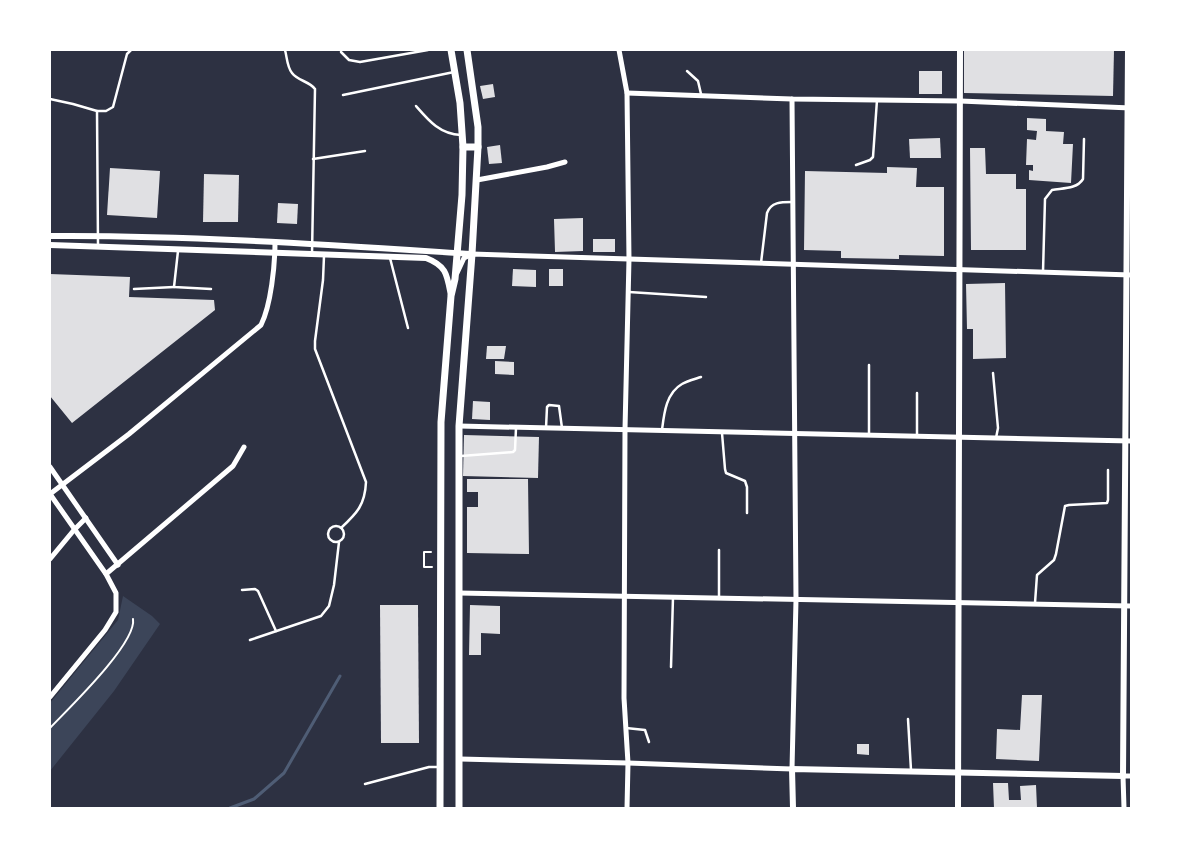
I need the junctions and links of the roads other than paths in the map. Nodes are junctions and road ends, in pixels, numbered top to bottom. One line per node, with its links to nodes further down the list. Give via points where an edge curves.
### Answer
1 (131, 50): 21 (lane, via 127,54 114,107)
2 (285, 50): 27 (lane, via 293,74 311,83 315,89)
3 (428, 50): 9 (lane, via 360,62 349,60)
4 (451, 50): 11 (main road)
5 (467, 50): 25 (main road)
6 (618, 50): 12 (street)
7 (960, 50): 18 (street)
8 (1128, 50): 20 (street)
9 (342, 52)
10 (687, 71): 14 (lane, via 698,81)
11 (455, 72): 13 (lane); 22 (main road)
12 (627, 93): 14 (street); 46 (street)
13 (343, 95)
14 (702, 96): 16 (street)
15 (50, 99): 21 (lane)
16 (792, 99): 17 (street); 32 (street)
17 (878, 100): 18 (street); 29 (lane, via 873,157)
18 (960, 102): 20 (street); 49 (street)
19 (416, 106): 22 (lane, via 430,123)
20 (1129, 108): 31 (street)
21 (97, 111): 34 (lane)
22 (463, 135): 24 (main road)
23 (1084, 139): 50 (lane, via 1083,179 1080,184 1052,190 1045,199)
24 (463, 147): 25 (main road); 41 (main road)
25 (478, 147): 30 (main road)
26 (365, 150): 27 (lane)
27 (313, 159): 36 (lane)
28 (565, 162): 30 (street)
29 (856, 165)
30 (477, 180): 43 (main road)
31 (1129, 190): 51 (street)
32 (794, 202): 47 (lane, via 769,207); 48 (street)
33 (50, 236): 34 (street)
34 (98, 236): 35 (street); 38 (lane)
35 (275, 242): 36 (street); 40 (street)
36 (313, 244): 41 (street); 42 (lane)
37 (50, 245): 38 (street)
38 (98, 246): 39 (street)
39 (179, 250): 40 (street); 53 (lane)
40 (275, 253): 42 (street); 81 (street, via 266,315 261,324 130,434)
41 (456, 253): 43 (street); 52 (main road)
42 (312, 254): 44 (street)
43 (472, 254): 46 (street); 52 (street, via 464,258); 64 (main road)
44 (324, 255): 45 (street); 85 (lane, via 315,349 366,482 366,494 358,512)
45 (390, 258): 57 (street, via 426,258 438,262 443,268); 59 (lane)
46 (629, 259): 47 (street); 56 (street)
47 (761, 263): 48 (street)
48 (794, 264): 49 (street); 71 (street)
49 (960, 270): 50 (street); 74 (street)
50 (1044, 272): 51 (street)
51 (1129, 275): 76 (street)
52 (455, 279): 57 (main road)
53 (174, 287): 54 (lane); 55 (lane)
54 (134, 289)
55 (211, 289)
56 (629, 292): 58 (lane); 68 (street)
57 (451, 296): 110 (main road, via 441,422)
58 (706, 297)
59 (408, 328)
60 (869, 365): 72 (lane)
61 (993, 373): 75 (lane)
62 (701, 377): 69 (lane, via 680,384 669,397)
63 (917, 393): 73 (lane)
64 (459, 426): 65 (street); 78 (main road)
65 (516, 427): 66 (street); 78 (lane, via 513,452)
66 (546, 428): 67 (street); 67 (lane, via 549,405 559,406)
67 (562, 428): 68 (street)
68 (625, 429): 69 (street); 94 (street)
69 (662, 430): 70 (street)
70 (722, 432): 71 (street); 83 (lane, via 726,473 745,481)
71 (794, 433): 72 (street); 97 (street)
72 (869, 435): 73 (street)
73 (917, 436): 74 (street)
74 (960, 437): 75 (street); 98 (street)
75 (996, 438): 76 (street)
76 (1128, 441): 100 (street)
77 (244, 446): 90 (street, via 233,466)
78 (460, 456): 93 (main road)
79 (50, 467): 81 (street)
80 (1108, 470): 99 (lane, via 1107,502 1065,506 1054,560 1037,575)
81 (63, 485): 82 (street); 84 (street)
82 (50, 494): 86 (street)
83 (747, 513)
84 (86, 518): 86 (street); 90 (street)
85 (341, 528): 87 (lane, via 344,535); 87 (lane, via 333,527 328,533 331,540)
86 (74, 530): 89 (street); 91 (street)
87 (339, 542): 101 (lane, via 334,585 329,606 322,616)
88 (719, 550): 96 (lane)
89 (50, 558)
90 (118, 565): 91 (street)
91 (106, 574): 104 (street, via 116,593 116,612)
92 (242, 590): 101 (lane, via 258,591)
93 (460, 594): 94 (street); 108 (main road)
94 (626, 597): 95 (street); 106 (street)
95 (673, 597): 96 (street); 103 (lane)
96 (720, 598): 97 (street)
97 (796, 600): 98 (street); 111 (street)
98 (960, 603): 99 (street); 113 (street)
99 (1035, 604): 100 (street)
100 (1128, 606): 114 (street)
101 (276, 631): 102 (lane)
102 (250, 640)
103 (672, 667)
104 (50, 697)
105 (908, 719): 112 (lane)
106 (626, 728): 107 (lane, via 645,730); 109 (street)
107 (650, 742)
108 (460, 760): 109 (street); 118 (main road)
109 (628, 763): 111 (street); 119 (street)
110 (440, 766): 116 (lane); 117 (main road)
111 (792, 769): 112 (street); 120 (street)
112 (912, 772): 113 (street)
113 (960, 772): 114 (street); 121 (street)
114 (1123, 776): 115 (street); 122 (street)
115 (1131, 776)
116 (365, 784)
117 (440, 808)
118 (459, 808)
119 (627, 808)
120 (793, 808)
121 (958, 808)
122 (1124, 808)

